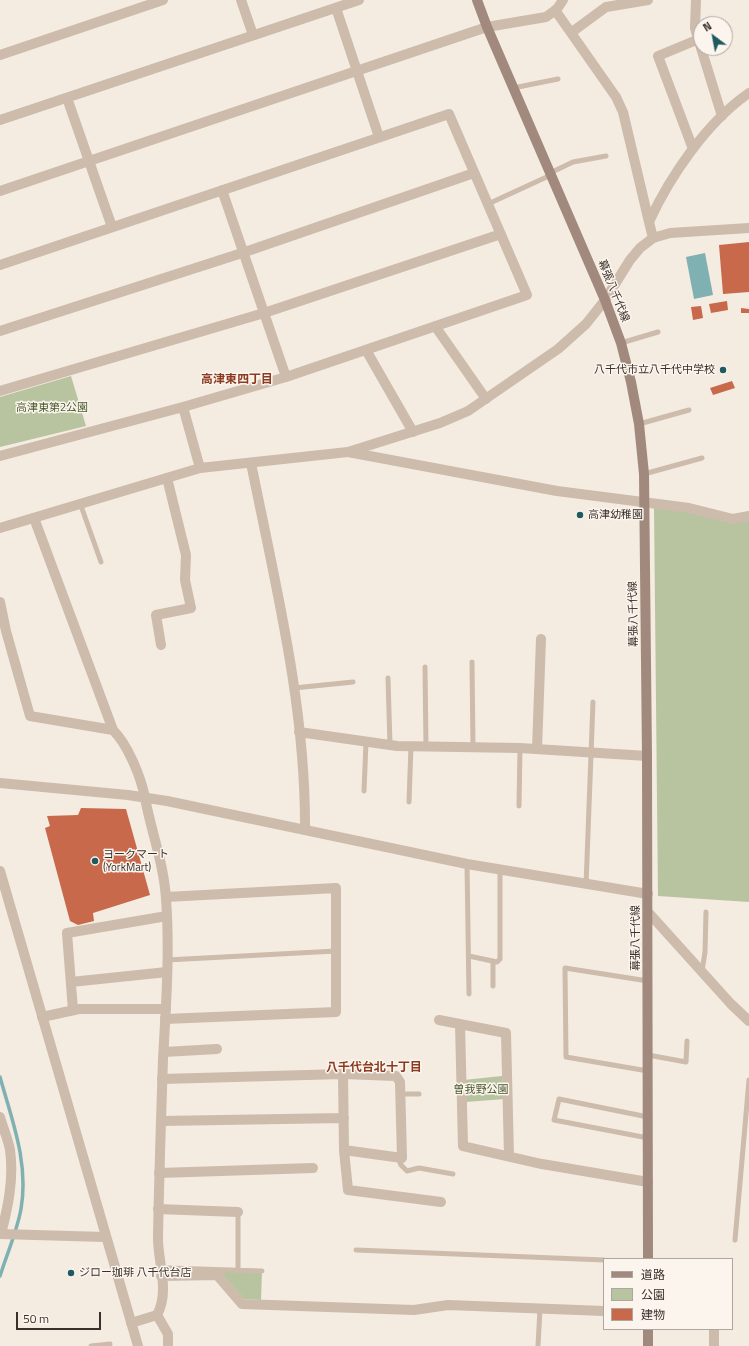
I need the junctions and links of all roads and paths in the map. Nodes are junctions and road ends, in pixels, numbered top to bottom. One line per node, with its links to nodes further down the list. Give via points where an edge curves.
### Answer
1 (163, 0): 15 (street)
2 (241, 0): 13 (street)
3 (359, 0): 9 (street)
4 (477, 0): 11 (main road, 幕張八千代線)
5 (563, 0): 8 (street)
6 (648, 0): 12 (street, via 606,7)
7 (696, 0): 10 (street)
8 (556, 6): 11 (street, via 546,17); 12 (street)
9 (336, 8): 13 (street); 17 (street)
10 (695, 16)
11 (487, 27): 17 (street); 19 (main road, 幕張八千代線)
12 (572, 32): 33 (street, via 616,97 623,112)
13 (253, 35): 21 (street)
14 (693, 47): 25 (street, via 658,56)
15 (0, 55)
16 (703, 56): 22 (street)
17 (358, 71): 24 (street); 27 (street)
18 (558, 79): 19 (lane)
19 (513, 88): 29 (main road, 幕張八千代線)
20 (749, 93): 22 (street)
21 (67, 98): 23 (street); 27 (street)
22 (722, 116): 25 (street)
23 (0, 120)
24 (379, 137): 28 (street, via 449,114); 30 (street)
25 (693, 149): 33 (street, via 674,174)
26 (606, 156): 29 (lane, via 573,162)
27 (89, 161): 31 (street); 34 (street)
28 (474, 173): 32 (street); 38 (street)
29 (551, 174): 32 (lane); 40 (main road, 幕張八千代線)
30 (222, 190): 34 (street); 38 (street)
31 (0, 191)
32 (488, 204): 36 (street)
33 (649, 222): 37 (street)
34 (112, 227): 39 (street)
35 (749, 228): 37 (street, via 670,233)
36 (501, 234): 41 (street); 42 (street, via 527,295)
37 (653, 238): 40 (street, via 630,260)
38 (242, 253): 41 (street); 43 (street)
39 (0, 265)
40 (605, 300): 45 (main road, 幕張八千代線); 49 (street, via 586,324 558,349)
41 (264, 313): 47 (street); 48 (street)
42 (435, 326): 46 (street); 49 (street)
43 (0, 331)
44 (658, 332): 45 (lane)
45 (621, 343): 52 (main road, 幕張八千代線)
46 (366, 350): 47 (street); 53 (street)
47 (286, 377): 50 (street)
48 (0, 391)
49 (486, 399): 53 (street, via 468,411)
50 (183, 407): 55 (street); 58 (street)
51 (689, 410): 52 (lane)
52 (639, 424): 59 (main road, 幕張八千代線)
53 (413, 432): 54 (street)
54 (348, 452): 57 (street); 62 (street, via 557,491)
55 (0, 456)
56 (702, 458): 59 (lane)
57 (250, 463): 58 (street); 74 (street, via 283,624)
58 (200, 468): 60 (street)
59 (644, 474): 62 (main road, 幕張八千代線)
60 (167, 478): 61 (street); 69 (street, via 186,556 185,580 191,608 156,615)
61 (80, 503): 64 (street); 66 (lane)
62 (644, 503): 63 (street, via 689,508 733,519); 86 (main road, 幕張八千代線)
63 (749, 516)
64 (34, 518): 65 (street); 76 (street)
65 (0, 528)
66 (101, 562)
67 (0, 602): 76 (street, via 30,716)
68 (541, 639): 84 (street)
69 (161, 645)
70 (472, 662): 82 (lane)
71 (425, 667): 81 (lane)
72 (388, 678): 79 (lane)
73 (353, 682): 74 (lane)
74 (293, 688): 77 (street)
75 (593, 702): 85 (lane)
76 (113, 730): 89 (street, via 142,782)
77 (300, 732): 78 (street); 92 (street)
78 (366, 742): 79 (street); 88 (lane)
79 (390, 745): 80 (street)
80 (411, 746): 81 (street); 90 (lane)
81 (426, 746): 82 (street)
82 (473, 748): 83 (street)
83 (520, 748): 84 (street); 91 (lane)
84 (537, 749): 85 (street)
85 (591, 753): 86 (street); 96 (lane)
86 (648, 756): 97 (main road, 幕張八千代線)
87 (0, 783): 89 (street)
88 (364, 790)
89 (145, 798): 92 (street); 98 (street)
90 (408, 802)
91 (519, 806)
92 (305, 830): 93 (street)
93 (467, 864): 94 (street); 103 (lane)
94 (500, 870): 96 (street); 105 (lane, via 500,959 497,962)
95 (0, 871): 114 (street)
96 (586, 885): 97 (street)
97 (648, 894): 99 (main road, 幕張八千代線)
98 (166, 897): 101 (street); 102 (street, via 336,888)
99 (648, 912): 106 (street); 108 (main road, 幕張八千代線)
100 (706, 912): 106 (lane)
101 (167, 916): 104 (street); 109 (street, via 67,933)
102 (336, 951): 104 (lane); 113 (street, via 336,1012)
103 (468, 956): 105 (lane); 111 (lane)
104 (167, 960): 107 (street)
105 (493, 961): 110 (lane)
106 (702, 971): 116 (street)
107 (166, 972): 109 (street); 113 (street)
108 (648, 981): 121 (main road, 幕張八千代線); 122 (lane, via 565,968 566,1057)
109 (71, 982): 112 (street)
110 (493, 986)
111 (469, 994)
112 (74, 1010): 113 (street); 114 (street)
113 (166, 1014): 120 (street)
114 (42, 1018): 144 (street)
115 (440, 1020): 117 (street)
116 (749, 1021)
117 (460, 1024): 134 (street, via 506,1033); 134 (street, via 462,1146)
118 (687, 1041): 121 (lane, via 686,1062)
119 (217, 1050): 120 (street)
120 (164, 1052): 124 (street)
121 (648, 1055): 122 (main road, 幕張八千代線)
122 (648, 1072): 129 (main road, 幕張八千代線)
123 (343, 1074): 124 (street); 126 (street, via 396,1076 400,1082); 130 (street)
124 (162, 1079): 131 (street)
125 (749, 1080): 145 (lane)
126 (400, 1094): 127 (lane); 135 (street, via 402,1158)
127 (419, 1094)
128 (0, 1117): 143 (street, via 10,1149 12,1167)
129 (648, 1117): 132 (main road, 幕張八千代線); 132 (lane, via 559,1099 554,1120)
130 (344, 1118): 131 (street); 133 (street)
131 (161, 1121): 137 (street)
132 (648, 1138): 139 (main road, 幕張八千代線)
133 (344, 1150): 135 (street); 140 (street, via 348,1190)
134 (509, 1156): 139 (street)
135 (398, 1157): 138 (lane, via 407,1171 419,1168)
136 (314, 1168): 137 (street)
137 (159, 1173): 141 (street)
138 (453, 1174)
139 (648, 1182): 147 (main road, 幕張八千代線)
140 (441, 1202)
141 (158, 1209): 142 (street); 151 (street, via 158,1253)
142 (238, 1212): 149 (lane)
143 (2, 1234): 144 (street)
144 (105, 1237): 155 (street)
145 (735, 1240)
146 (356, 1250): 148 (lane)
147 (648, 1258)
148 (603, 1260)
149 (238, 1270): 150 (lane); 151 (lane)
150 (262, 1270)
151 (164, 1272): 152 (street, via 217,1275 242,1304 414,1310 448,1305); 154 (street, via 162,1306)
152 (540, 1309): 153 (street); 162 (lane)
153 (603, 1311)
154 (157, 1315): 155 (street); 161 (street, via 168,1334)
155 (131, 1323): 160 (street)
156 (648, 1330): 163 (main road)
157 (714, 1330): 164 (street)
158 (110, 1344): 159 (lane)
159 (91, 1346)
160 (138, 1346)
161 (168, 1346)
162 (538, 1346)
163 (648, 1346)
164 (714, 1346)

